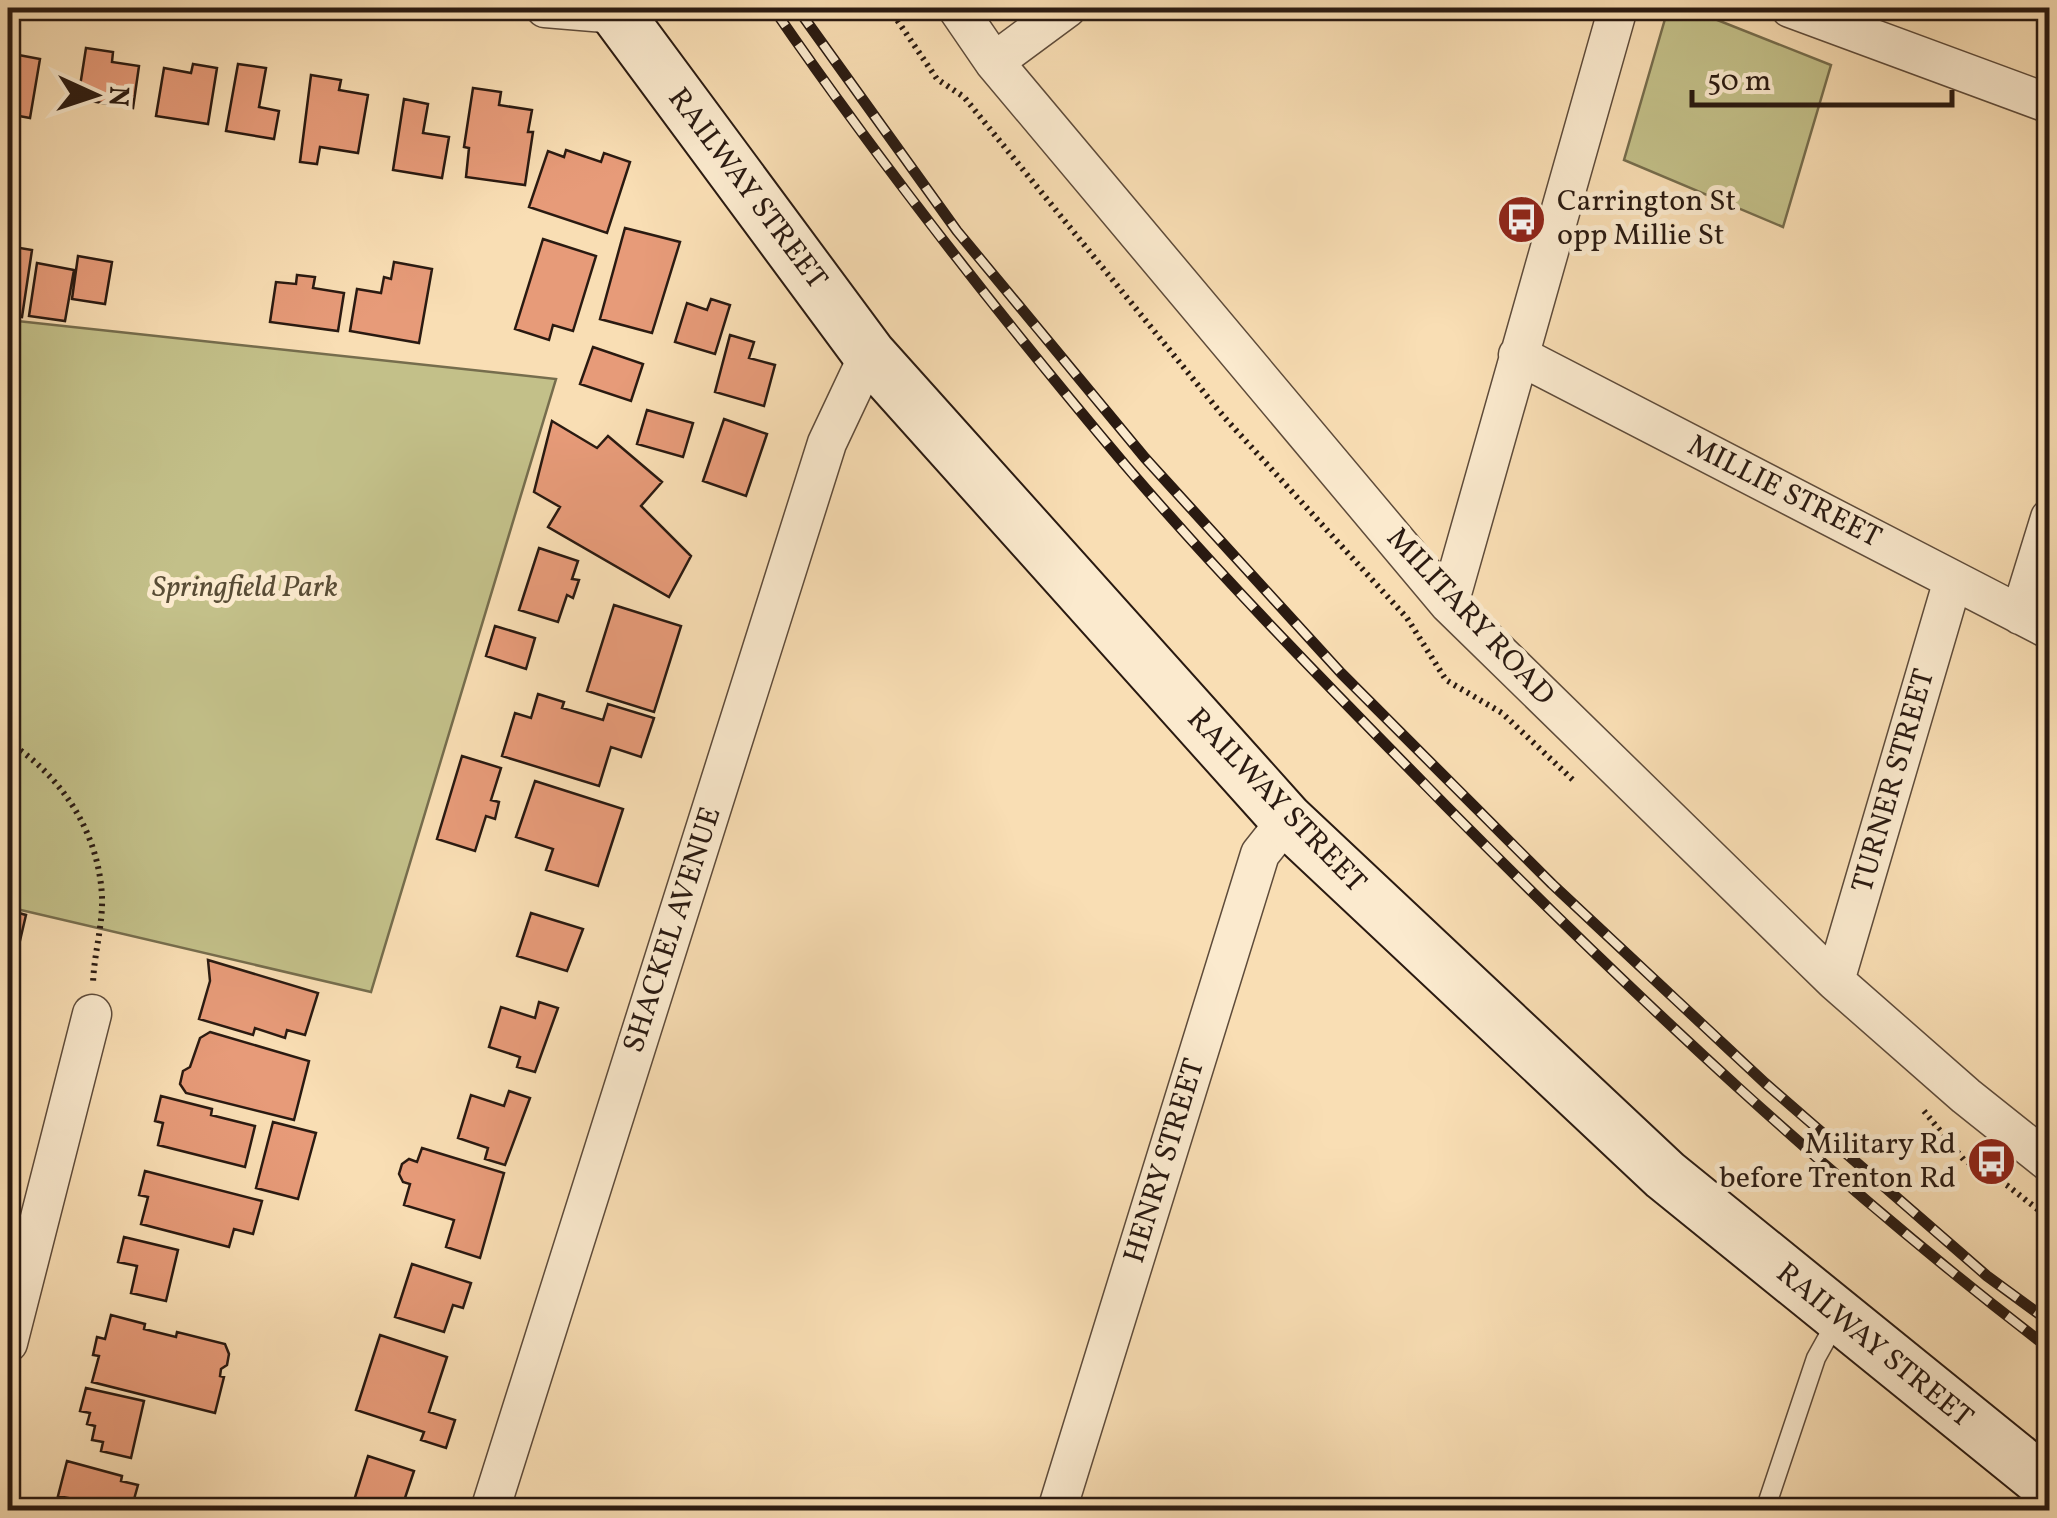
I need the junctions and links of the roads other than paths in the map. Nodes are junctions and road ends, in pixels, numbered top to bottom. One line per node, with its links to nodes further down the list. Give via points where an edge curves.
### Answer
1 (546, 8): 6 (street)
2 (958, 8): 7 (street, MILITARY ROAD)
3 (1067, 8): 7 (street)
4 (1618, 8): 10 (street)
5 (1790, 8): 8 (street)
6 (615, 11): 9 (main road, RAILWAY STREET)
7 (994, 62): 13 (street, MILITARY ROAD)
8 (2050, 104)
9 (869, 354): 15 (main road, RAILWAY STREET); 22 (street, SHACKEL AVENUE, via 827,442)
10 (1518, 354): 12 (street, MILLIE STREET); 13 (street)
11 (2050, 518): 14 (street)
12 (1953, 580): 14 (street, MILLIE STREET); 16 (street, TURNER STREET)
13 (1449, 604): 16 (street, MILITARY ROAD)
14 (2035, 622)
15 (1287, 820): 19 (main road, RAILWAY STREET, via 1665,1175); 23 (street, HENRY STREET, via 1260,854)
16 (1835, 981): 18 (street, MILITARY ROAD)
17 (92, 1014): 20 (street)
18 (2050, 1163)
19 (1838, 1318): 21 (main road, RAILWAY STREET); 24 (lane, via 1816,1358)
20 (8, 1344)
21 (2050, 1487)
22 (490, 1510)
23 (1058, 1510)
24 (1764, 1510)

